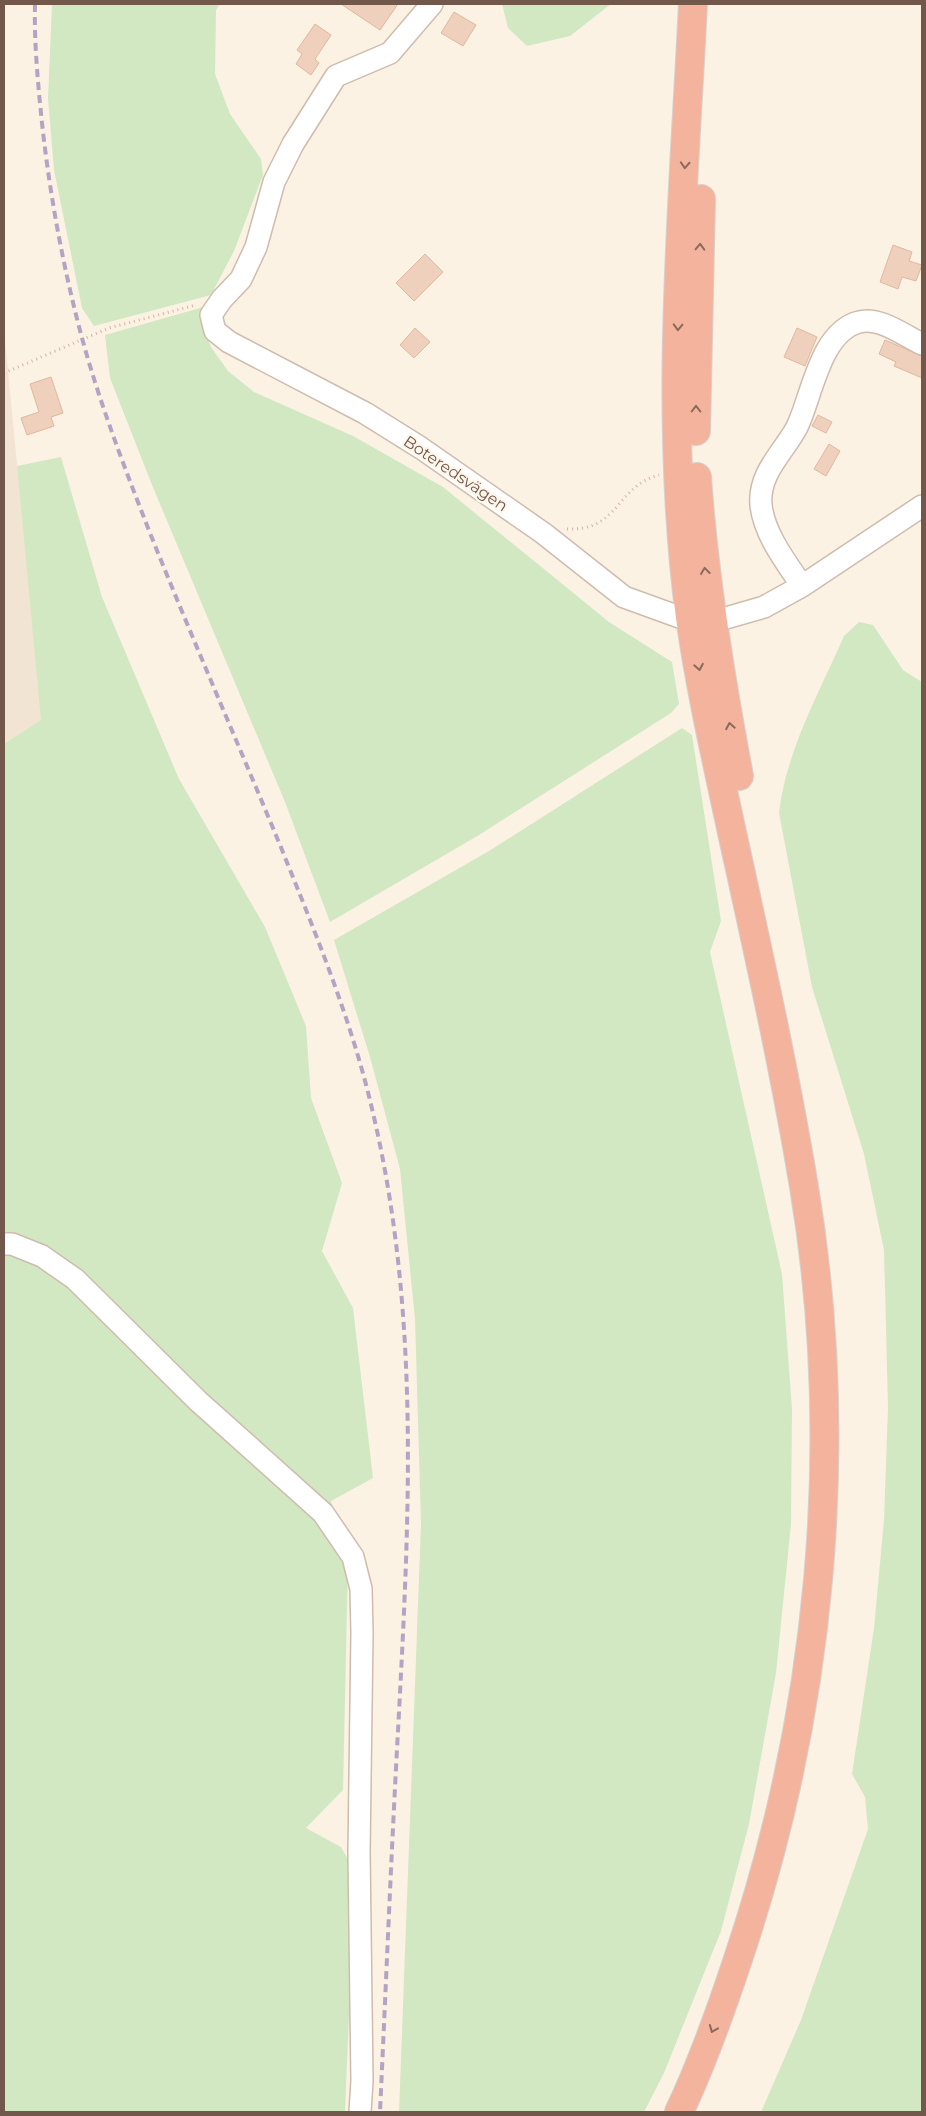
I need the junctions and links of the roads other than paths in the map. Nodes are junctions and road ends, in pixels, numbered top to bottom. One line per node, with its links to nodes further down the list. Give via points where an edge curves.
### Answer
1 (432, 4): 7 (street, Boteredsvägen, via 390,53 336,76 293,144 274,182 256,247 241,279 211,315 215,331 365,413 421,448 543,533 624,596 682,618)
2 (693, 4): 7 (highway, one-way to 7, via 676,382 678,481)
3 (710, 4): 7 (highway, one-way to 3, via 696,383)
4 (922, 344): 6 (street, via 877,322 857,322 838,334 818,369 796,428 765,478 760,503 770,533)
5 (922, 506): 6 (street)
6 (802, 586): 7 (street, via 764,607 737,616)
7 (701, 620): 10 (highway, one-way to 10, via 705,707 753,926 804,1186 815,1262 825,1414 819,1578 795,1754 749,1927 721,2009); 11 (highway, one-way to 7, via 738,2015 766,1929 808,1757 823,1670 833,1577 839,1412 829,1260 819,1182 740,784)
8 (4, 1244): 9 (street, via 42,1256 75,1279 198,1401 323,1513 354,1557 361,1589 362,1633)
9 (360, 2112)
10 (679, 2112)
11 (700, 2112)

